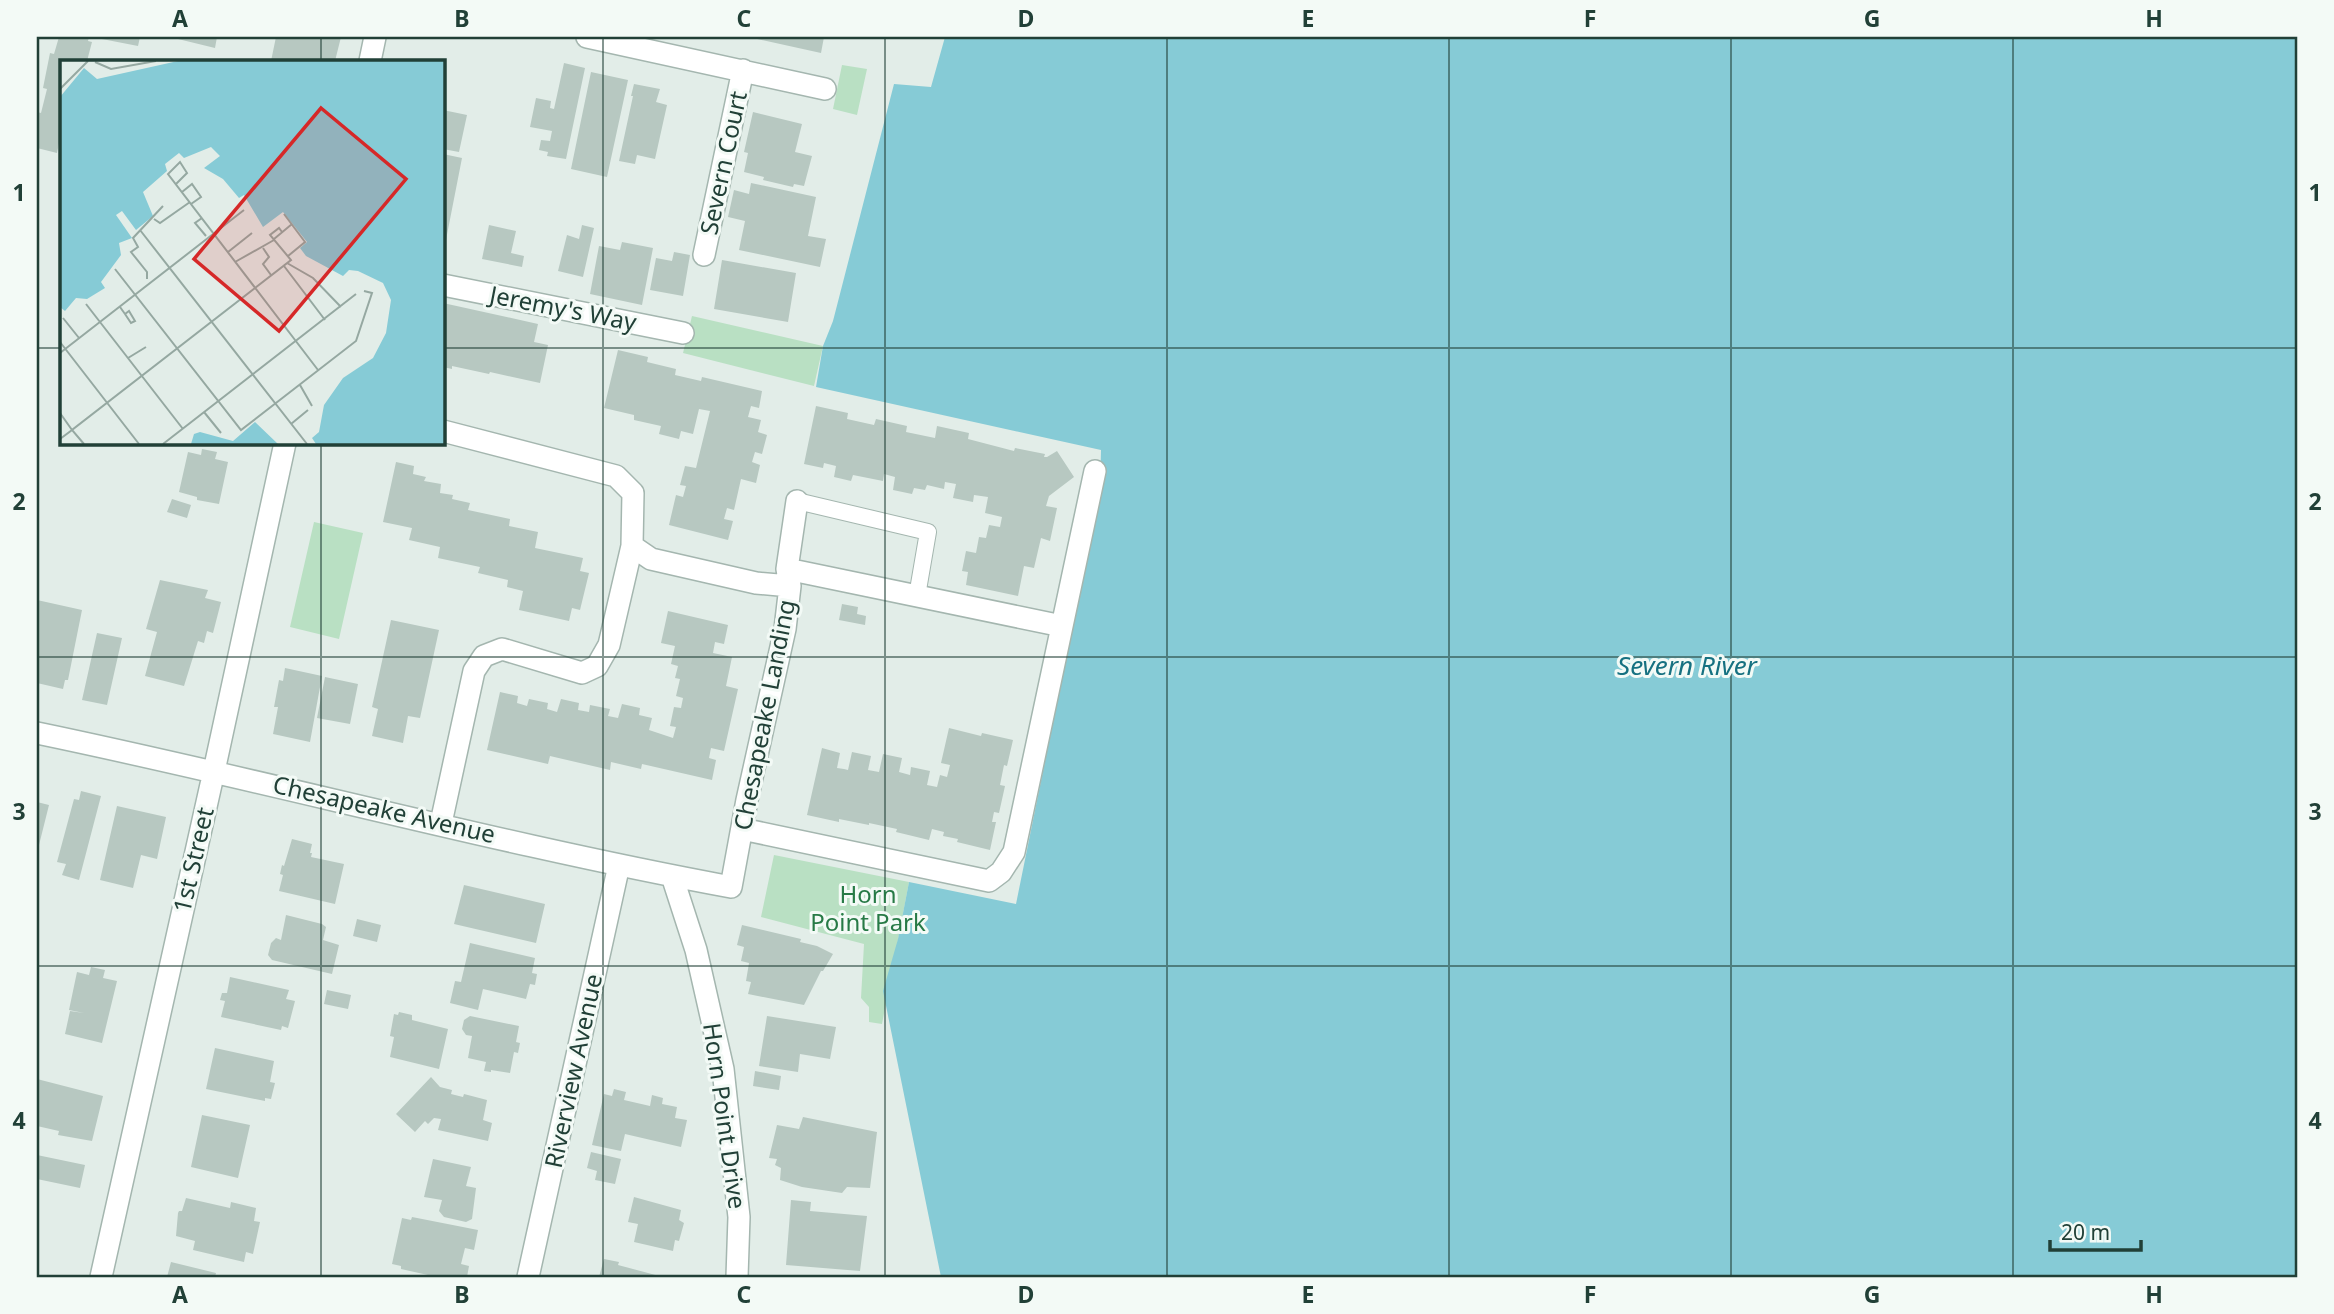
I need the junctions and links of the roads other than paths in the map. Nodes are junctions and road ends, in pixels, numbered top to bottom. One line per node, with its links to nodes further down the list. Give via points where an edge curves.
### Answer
1 (375, 37): 3 (street)
2 (587, 37): 4 (street)
3 (370, 60)
4 (743, 70): 5 (street); 6 (street, Severn Court)
5 (825, 89)
6 (704, 256)
7 (444, 285): 8 (street, Jeremy's Way)
8 (682, 333)
9 (444, 431): 13 (street, via 616,477 633,493)
10 (285, 444): 18 (street, 1st Street)
11 (1096, 471): 16 (street)
12 (797, 501): 14 (street, Chesapeake Landing); 15 (lane, via 928,532)
13 (632, 546): 14 (street, via 651,559 756,583); 19 (street, via 609,645 597,666 582,673 502,649 484,656 474,671)
14 (789, 578): 15 (street); 20 (street, Chesapeake Landing, via 785,629)
15 (917, 596): 16 (street)
16 (1062, 626): 20 (street, via 1014,852 989,881)
17 (37, 733): 18 (street, Chesapeake Avenue)
18 (214, 771): 19 (street, Chesapeake Avenue); 24 (street, 1st Street)
19 (441, 823): 21 (street, Chesapeake Avenue)
20 (742, 829): 23 (street, Chesapeake Landing)
21 (619, 865): 22 (street, Chesapeake Avenue); 25 (street, Riverview Avenue)
22 (672, 876): 23 (street, Chesapeake Avenue); 26 (street, Horn Point Drive, via 696,950 723,1069 739,1217)
23 (731, 887)
24 (101, 1277)
25 (528, 1277)
26 (737, 1277)

